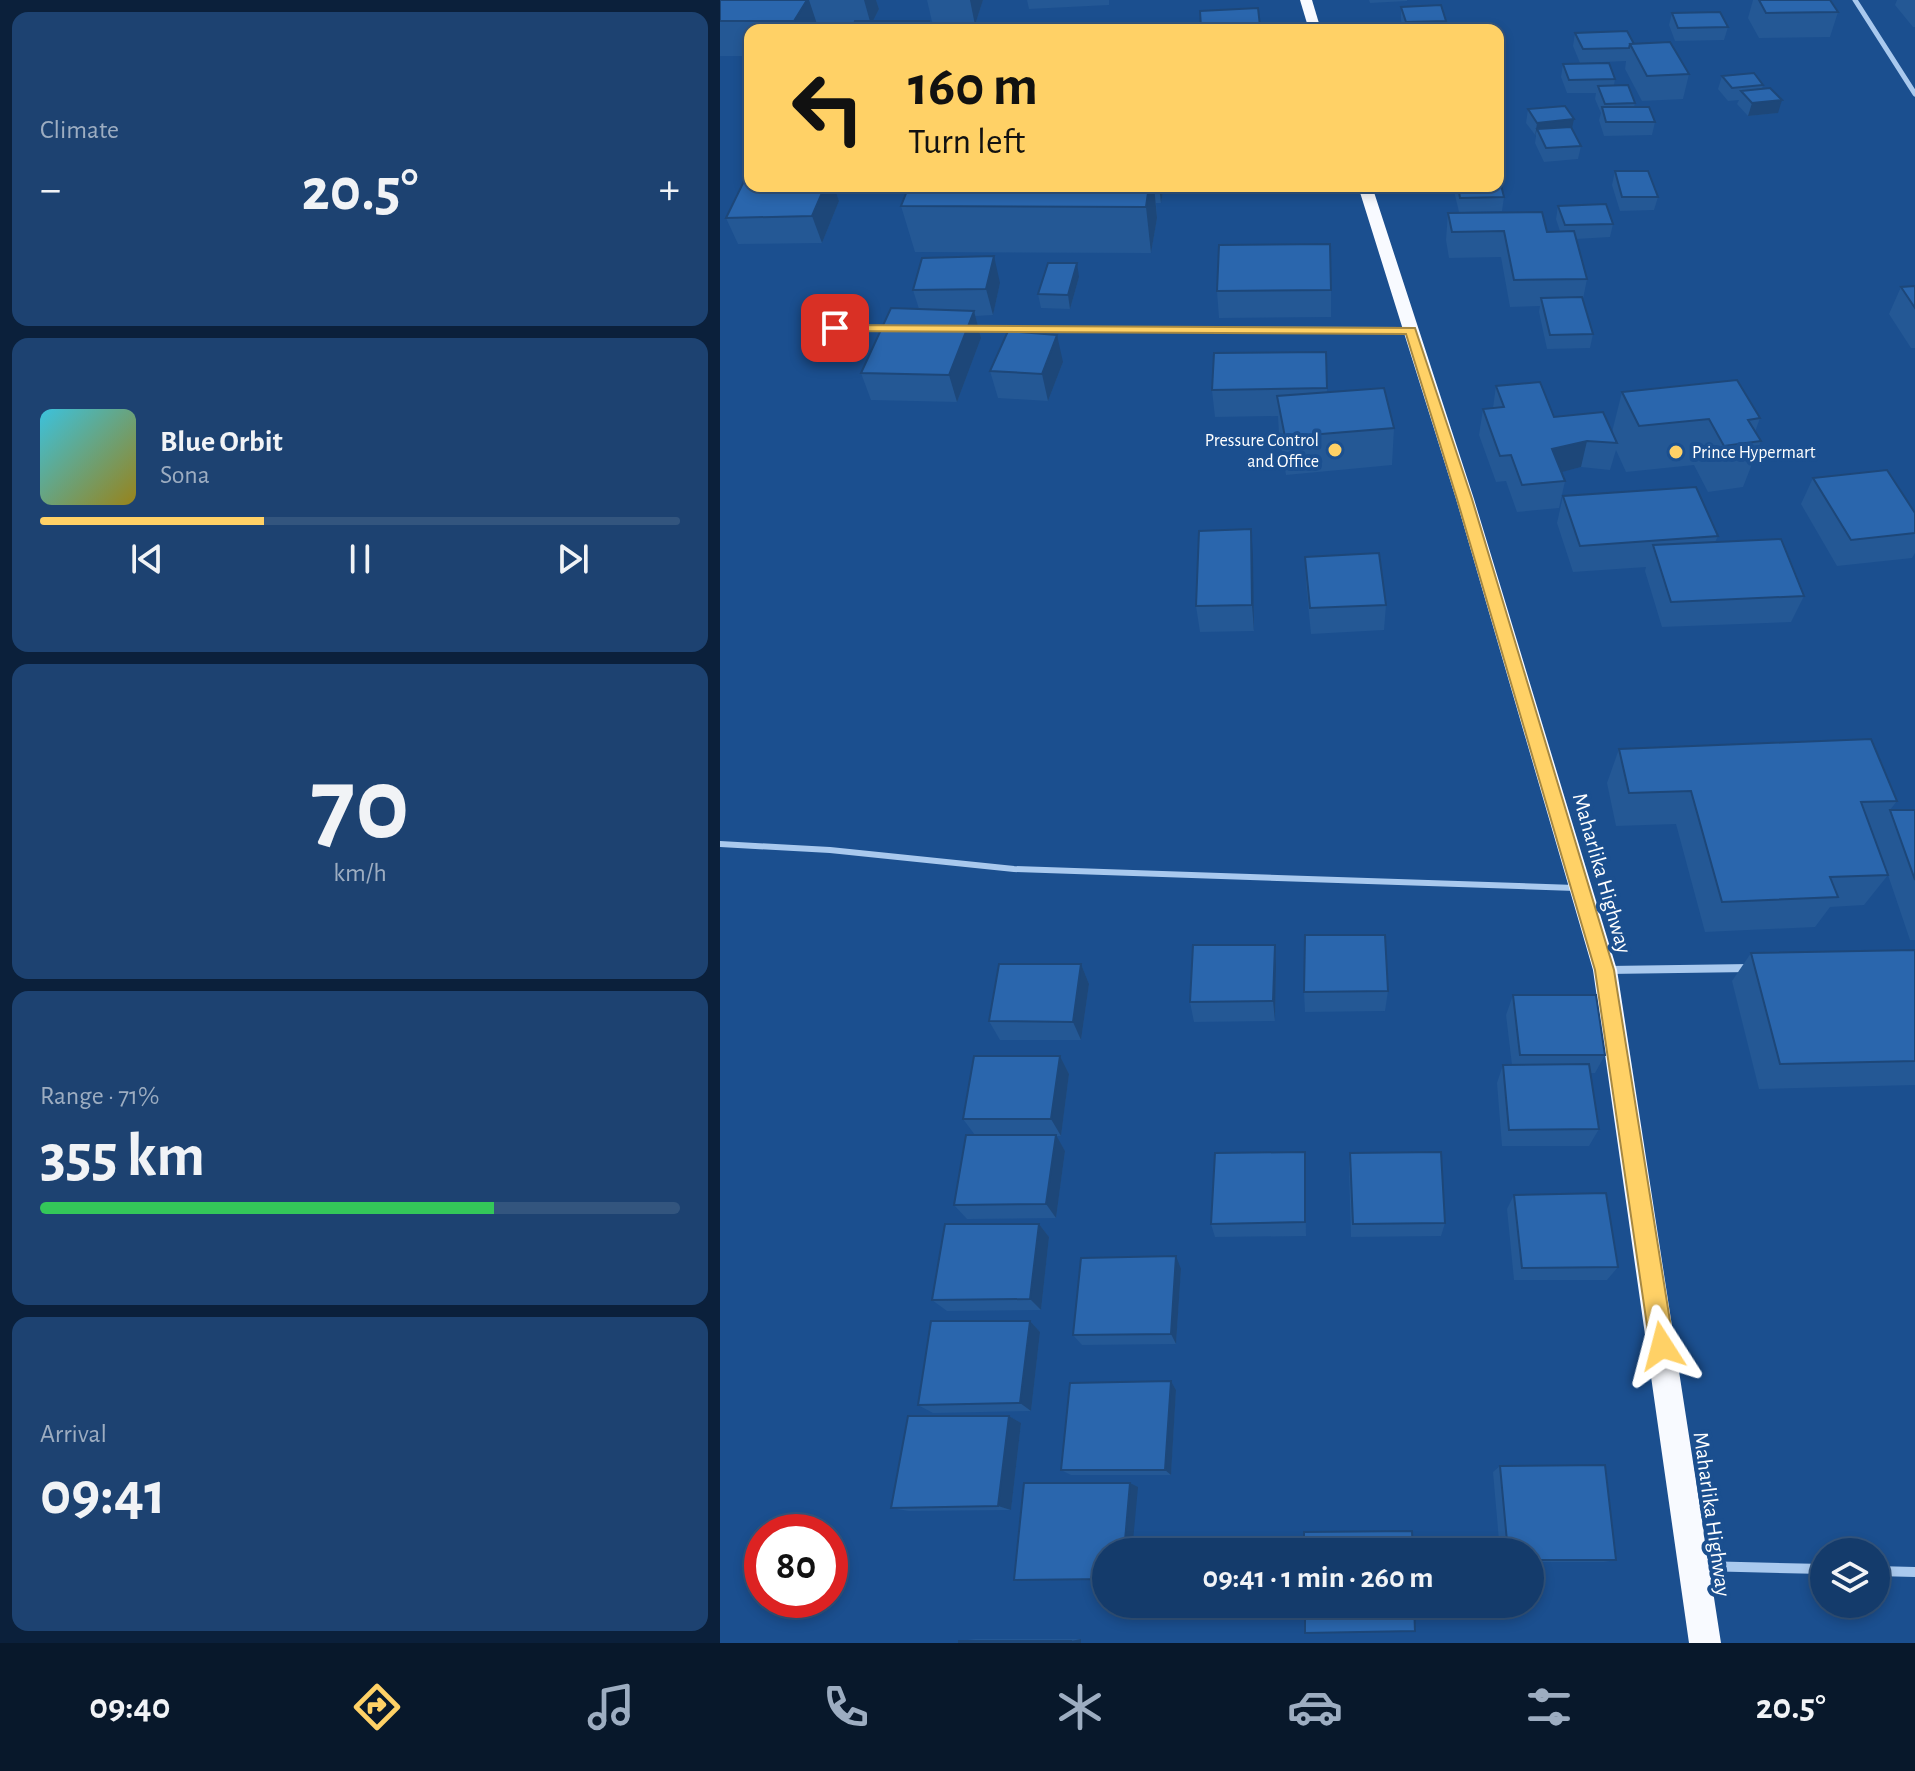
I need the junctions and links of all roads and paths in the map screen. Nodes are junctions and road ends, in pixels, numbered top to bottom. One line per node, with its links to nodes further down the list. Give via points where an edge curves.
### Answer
1 (1306, 0): 3 (highway)
2 (1855, 0): 4 (street)
3 (1313, 24)
4 (1915, 94)
5 (1367, 192): 9 (highway, Maharlika Highway)
6 (835, 328): 7 (street)
7 (899, 329)
8 (963, 329): 9 (street)
9 (1411, 330): 11 (highway, Maharlika Highway)
10 (720, 844): 11 (lane, via 1014,869)
11 (1582, 888): 13 (highway, Maharlika Highway)
12 (1760, 968): 13 (street)
13 (1605, 970): 14 (highway, Maharlika Highway)
14 (1695, 1565): 15 (street); 18 (highway, Maharlika Highway)
15 (1810, 1569)
16 (1890, 1571): 17 (street)
17 (1915, 1572)
18 (1705, 1643)

